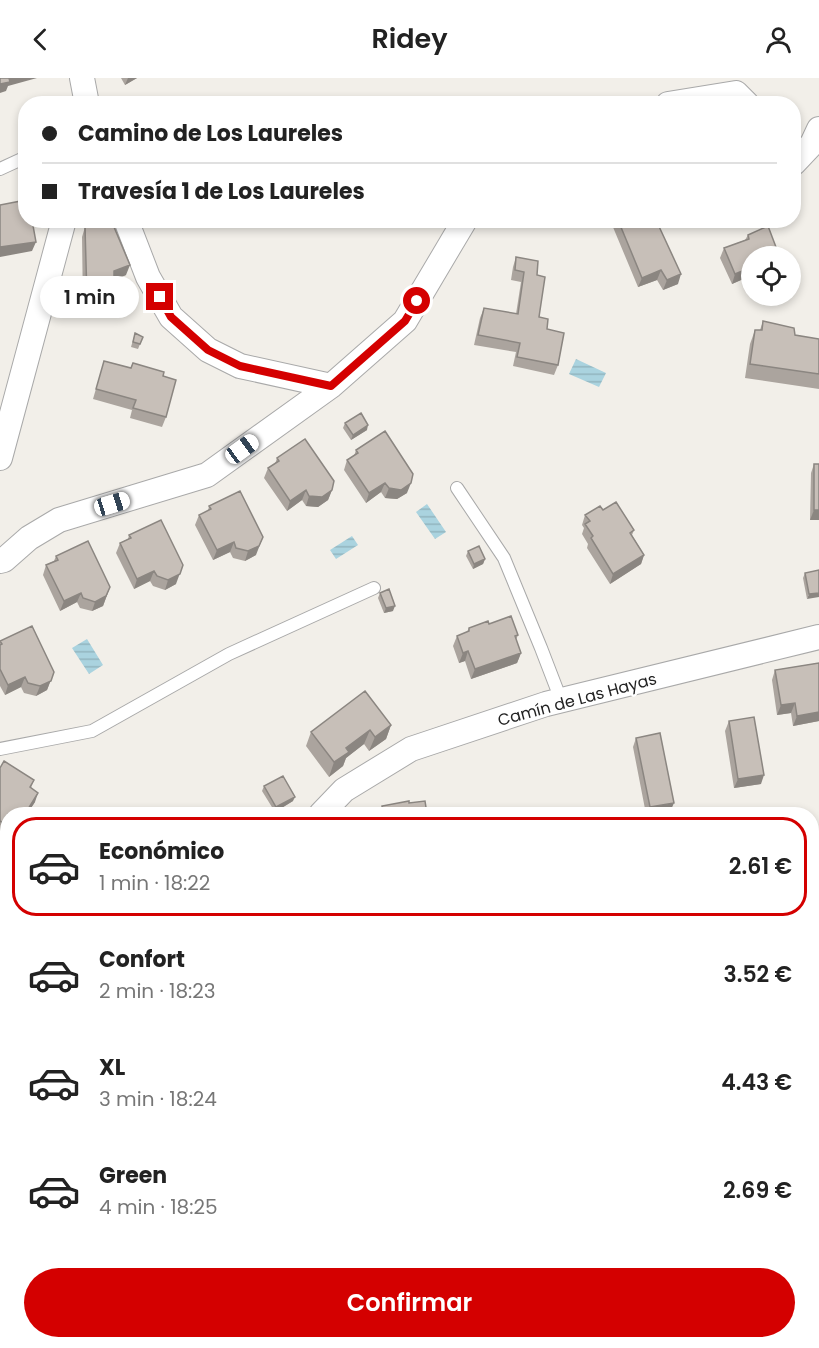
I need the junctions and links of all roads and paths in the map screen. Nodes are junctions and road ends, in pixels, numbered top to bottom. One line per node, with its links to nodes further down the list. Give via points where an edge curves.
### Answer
1 (82, 78): 2 (street)
2 (85, 96)
3 (717, 96): 4 (street)
4 (739, 96)
5 (819, 129): 6 (street)
6 (801, 156)
7 (18, 161): 8 (lane)
8 (0, 169)
9 (62, 228): 13 (street)
10 (129, 228): 12 (street, via 148,277 171,317 208,350 240,366)
11 (460, 228): 12 (street, via 405,321)
12 (331, 386): 15 (street, via 207,475 59,520)
13 (0, 458)
14 (457, 488): 18 (lane, via 504,558)
15 (0, 561)
16 (374, 588): 19 (lane, via 229,654 92,731)
17 (819, 637): 18 (street, Camín de Las Hayas)
18 (561, 700): 20 (street, Camín de Las Hayas, via 411,749 344,790)
19 (0, 749)
20 (328, 807)

